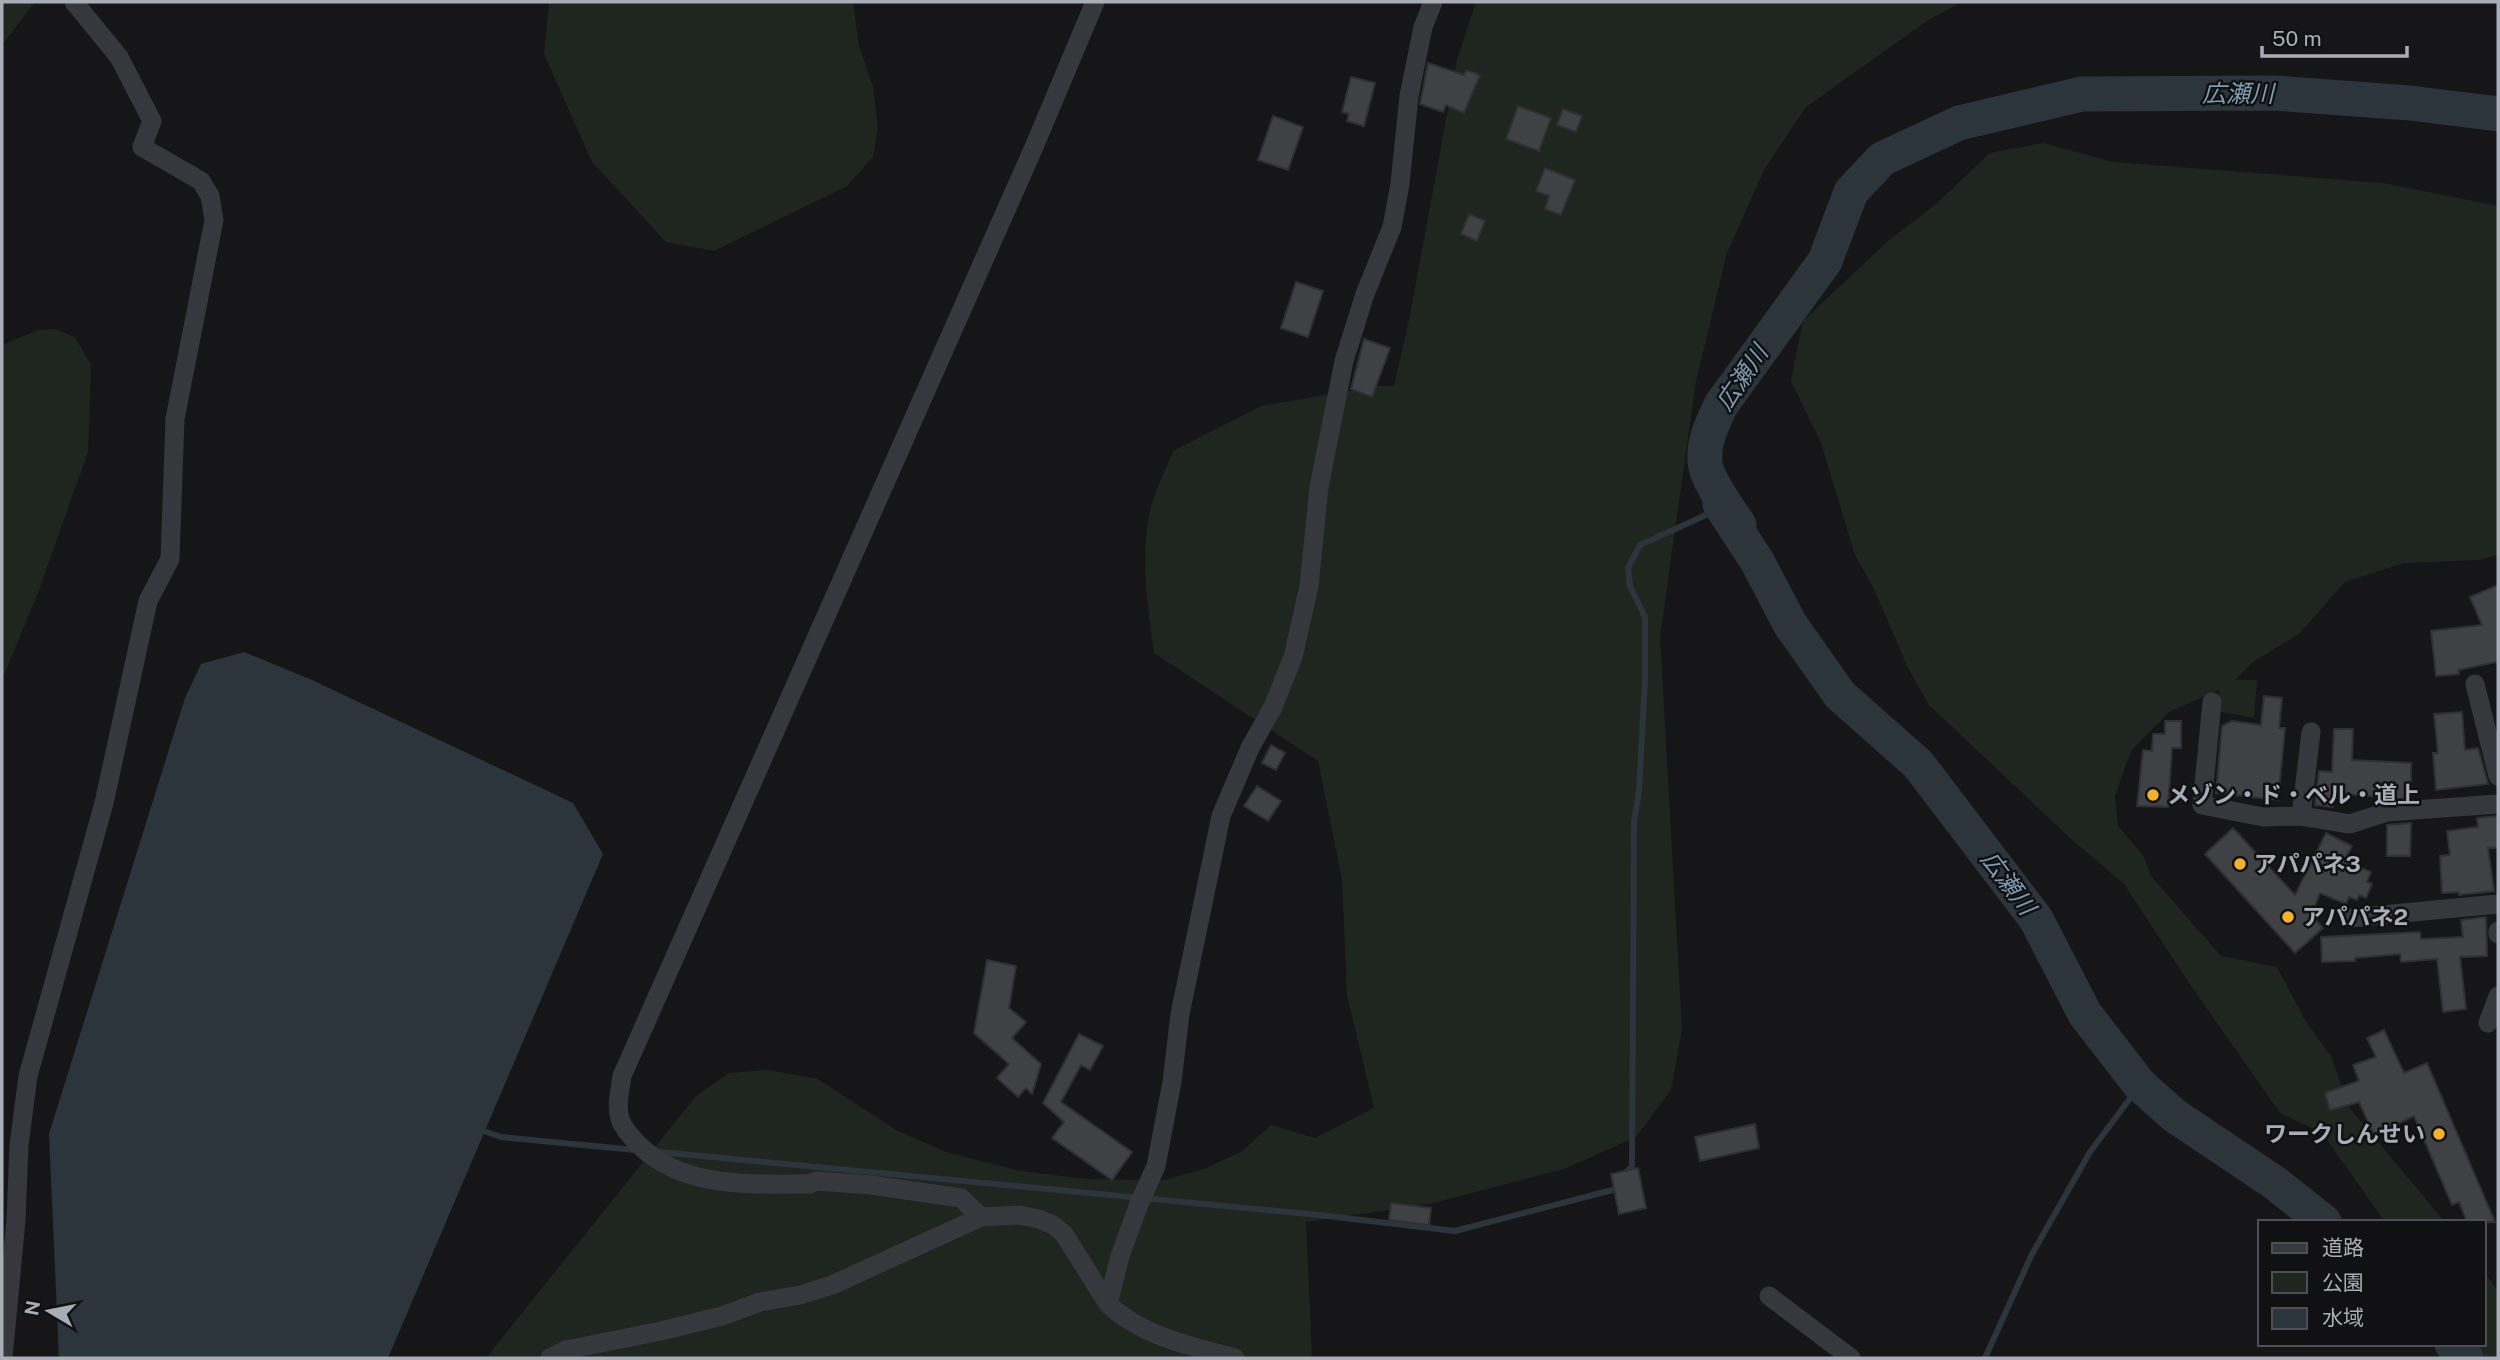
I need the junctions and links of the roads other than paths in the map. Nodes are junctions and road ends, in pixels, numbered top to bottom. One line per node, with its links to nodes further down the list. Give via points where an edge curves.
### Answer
1 (74, 2): 17 (street, via 119,57 152,121 142,147 201,181 210,196 214,220 175,419 170,559 148,601 104,803 28,1076)
2 (1095, 2): 14 (street, via 622,1076 617,1104 620,1121 650,1156 703,1179 871,1185 961,1199)
3 (1433, 2): 16 (street, via 1423,27 1409,96 1392,227 1344,361 1319,486 1309,586 1293,657 1221,816 1180,1014 1156,1166 1120,1256)
4 (2475, 684): 7 (street)
5 (2212, 702): 9 (street, via 2202,805 2263,817)
6 (2311, 732): 9 (street)
7 (2498, 776)
8 (2498, 804): 9 (street, via 2387,811 2350,824)
9 (2301, 816)
10 (2498, 904): 11 (street)
11 (2350, 918)
12 (2498, 996): 13 (street)
13 (2488, 1023)
14 (981, 1217): 16 (street, via 1020,1215 1053,1225); 18 (street, via 832,1285 661,1331 566,1350)
15 (1769, 1296): 20 (street)
16 (1108, 1304): 19 (street, via 1135,1325)
17 (3, 1358)
18 (550, 1358)
19 (1235, 1358)
20 (1851, 1358)

